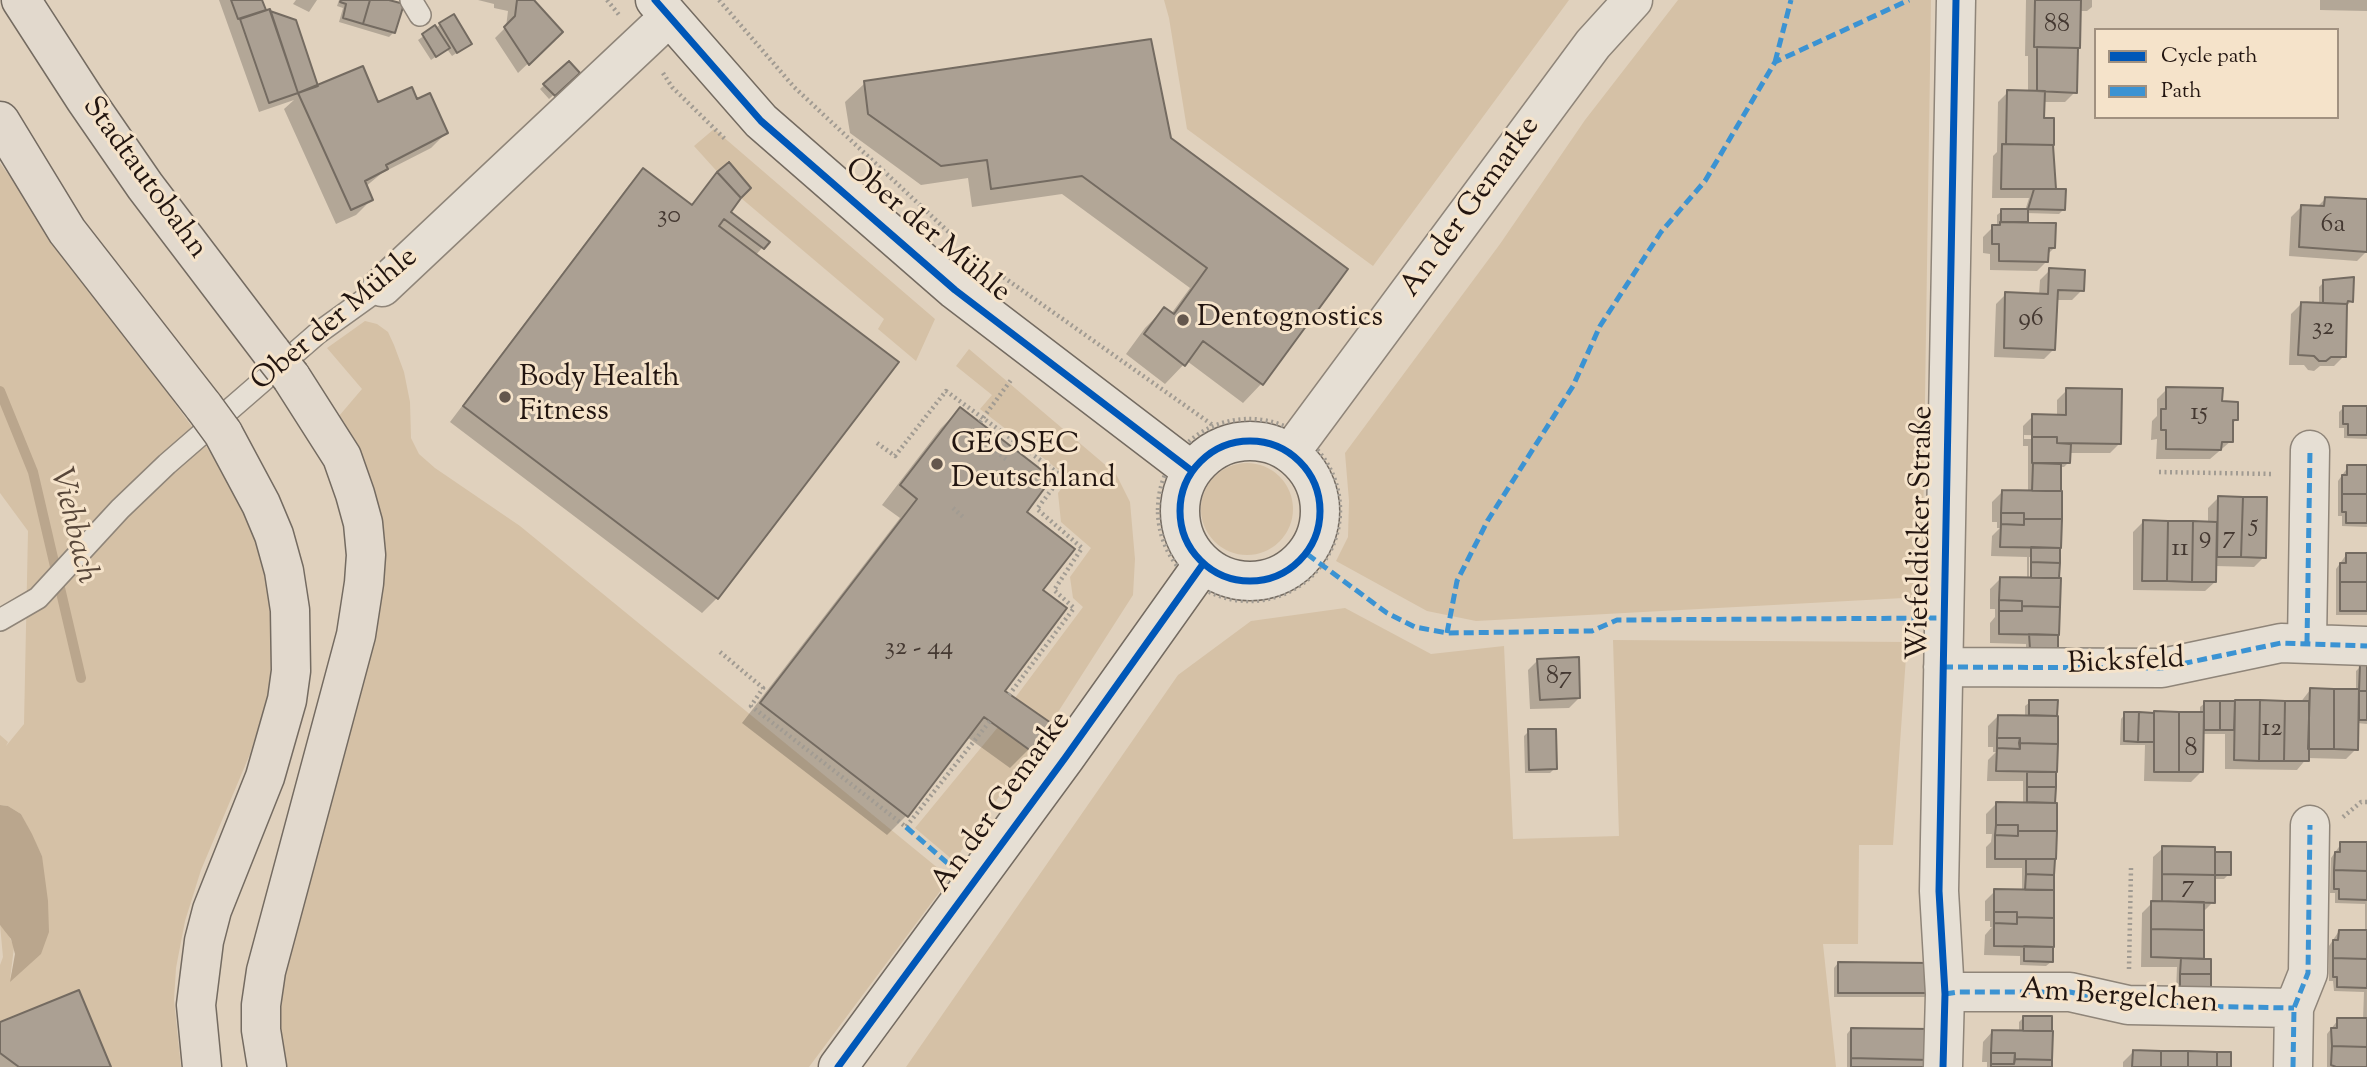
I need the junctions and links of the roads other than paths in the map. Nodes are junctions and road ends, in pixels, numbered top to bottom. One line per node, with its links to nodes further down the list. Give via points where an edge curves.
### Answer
1 (21, 0): 19 (highway, Stadtautobahn, via 145,186 281,365 342,457 363,523 366,555 356,635 266,971 261,1030)
2 (1633, 0): 7 (street, An der Gemarke, via 1593,44)
3 (1956, 0): 14 (street, Wiefeldicker Straße)
4 (662, 8): 6 (street, Ober der Mühle); 9 (street, Ober der Mühle, via 761,121 955,290)
5 (0, 121): 18 (highway, via 67,231 213,420 261,504 284,571 291,671 265,777 204,941 196,1005)
6 (382, 287): 11 (lane, Ober der Mühle, via 318,333 167,464 38,598)
7 (1296, 444): 9 (street, via 1232,443); 10 (street, via 1319,493 1317,533 1307,554 1273,578 1252,581)
8 (2310, 462): 12 (street)
9 (1183, 464): 10 (street, via 1181,520)
10 (1197, 572): 20 (street, An der Gemarke)
11 (0, 620)
12 (2306, 643): 13 (street, Bicksfeld); 14 (street, Bicksfeld, via 2281,643 2162,668)
13 (2367, 646)
14 (1943, 667): 16 (street, Wiefeldicker Straße, via 1939,891)
15 (2310, 825): 17 (street, via 2308,973)
16 (1945, 994): 17 (street, Am Bergelchen, via 2070,992 2128,1004); 21 (street, Wiefeldicker Straße)
17 (2294, 1008): 22 (street)
18 (202, 1067)
19 (267, 1067)
20 (838, 1067)
21 (1943, 1067)
22 (2293, 1067)

